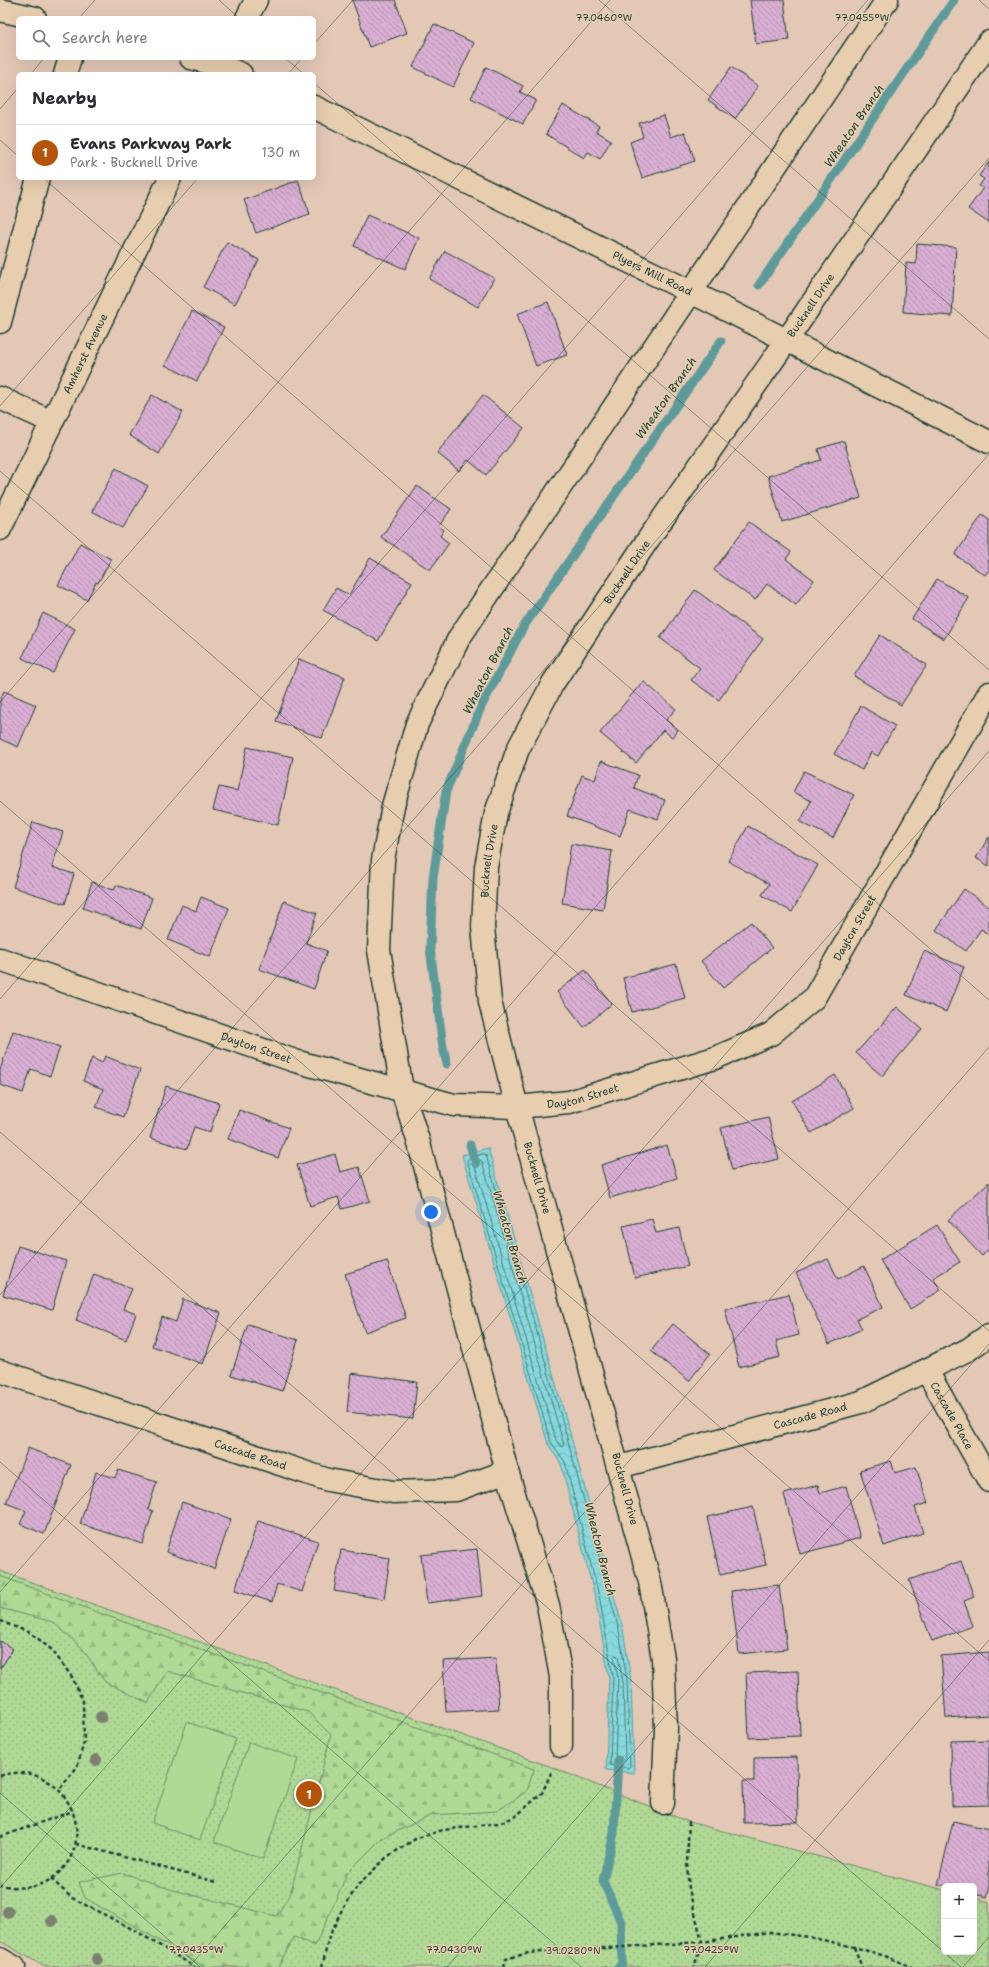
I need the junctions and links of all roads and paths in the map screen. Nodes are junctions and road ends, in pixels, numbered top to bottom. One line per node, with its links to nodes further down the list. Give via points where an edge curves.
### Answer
1 (256, 0): 5 (street)
2 (887, 0): 14 (street)
3 (0, 10): 4 (street)
4 (26, 16)
5 (248, 16)
6 (989, 42): 16 (street, Bucknell Drive)
7 (69, 60): 10 (street)
8 (198, 60): 9 (street)
9 (228, 68)
10 (66, 72)
11 (316, 109): 14 (street, Plyers Mill Road)
12 (37, 180): 15 (street)
13 (169, 180): 18 (street, Amherst Avenue)
14 (691, 292): 16 (street, Plyers Mill Road); 23 (street, via 459,638 417,724 393,806 383,860 379,950)
15 (0, 322)
16 (787, 340): 19 (street, Plyers Mill Road); 24 (street, Bucknell Drive, via 570,656 518,749 496,813 486,867 483,927 490,1002)
17 (0, 398): 18 (street)
18 (52, 422): 20 (street, Amherst Avenue)
19 (989, 442)
20 (0, 529)
21 (989, 693): 24 (street, Dayton Street, via 814,998 771,1034 715,1058 569,1102)
22 (0, 958): 23 (street, Dayton Street, via 295,1061)
23 (402, 1090): 24 (street, Dayton Street, via 454,1105); 29 (street, via 418,1140)
24 (517, 1107): 28 (street, Bucknell Drive)
25 (989, 1334): 27 (street, Cascade Road, via 969,1350)
26 (0, 1371): 29 (street, Cascade Road, via 328,1480 393,1492 456,1490)
27 (927, 1371): 28 (street, Cascade Road, via 861,1402); 30 (street, Cascade Place)
28 (619, 1467): 35 (street, Bucknell Drive, via 650,1582 663,1659 666,1728)
29 (507, 1471): 32 (street, via 548,1605 561,1677)
30 (989, 1481)
31 (0, 1621): 34 (path, via 31,1633 52,1650 72,1677 83,1701 84,1742 77,1767)
32 (561, 1746): 48 (path, via 542,1793 515,1817 498,1823 443,1830 417,1838 387,1857 367,1875 341,1912 329,1937)
33 (0, 1776): 34 (path, via 25,1773 46,1780)
34 (59, 1790): 36 (path)
35 (663, 1803)
36 (73, 1811): 38 (path); 39 (path, via 77,1827)
37 (689, 1822): 43 (path, via 689,1889)
38 (0, 1837)
39 (76, 1844): 40 (path, via 71,1859 61,1872); 41 (path)
40 (51, 1879): 42 (path, via 35,1887 19,1889); 47 (path, via 72,1898 136,1931)
41 (216, 1882)
42 (0, 1885)
43 (702, 1942): 44 (path, via 770,1932); 49 (path, via 528,1953 506,1959); 50 (path)
44 (854, 1947): 51 (path); 52 (path)
45 (0, 1959): 46 (street)
46 (14, 1967)
47 (195, 1967)
48 (322, 1967)
49 (503, 1967)
50 (694, 1967)
51 (862, 1967)
52 (912, 1967)

